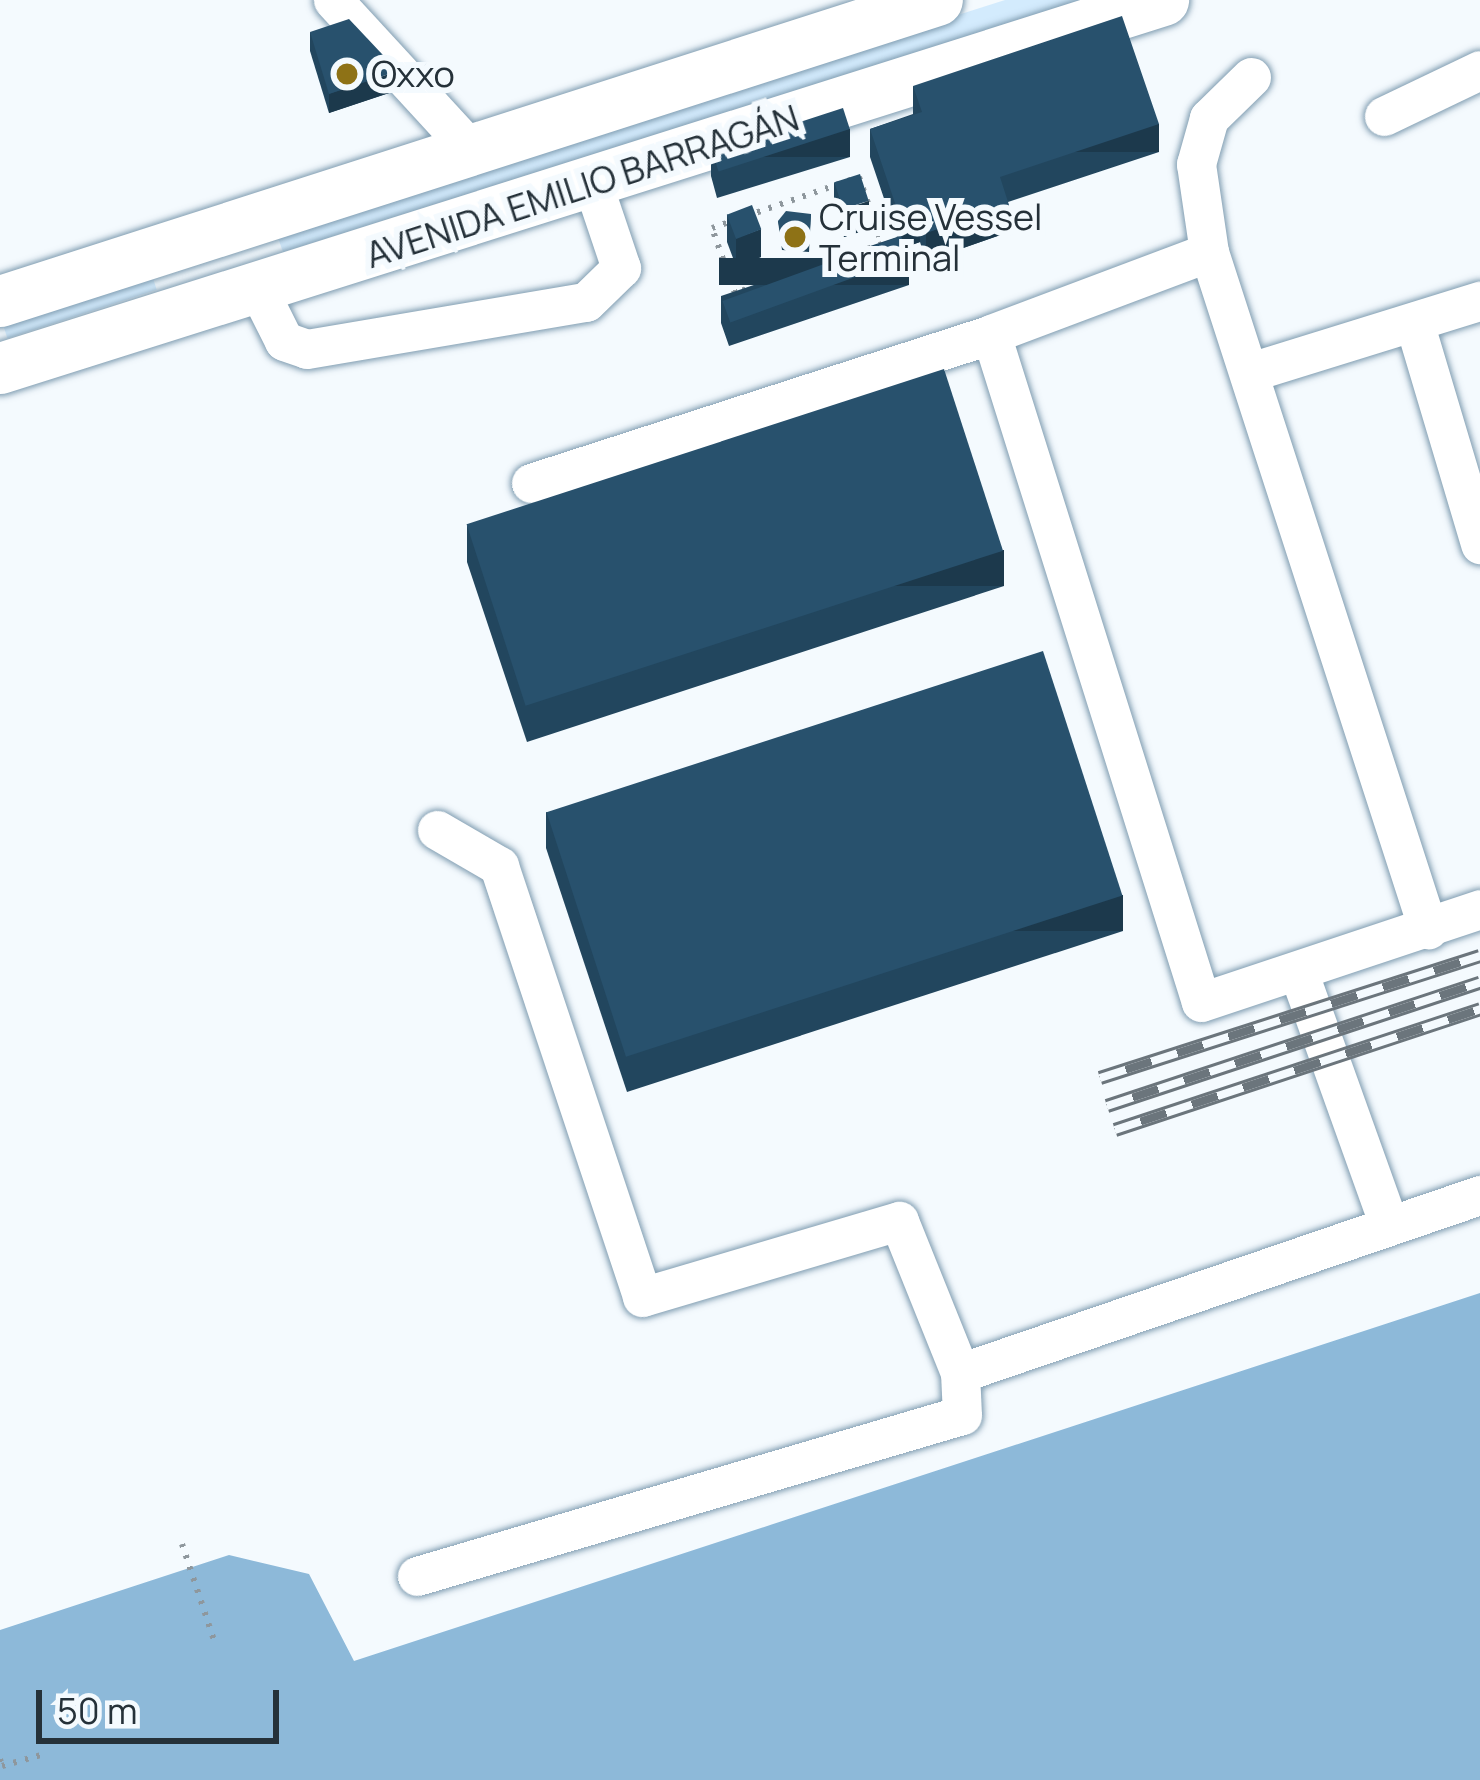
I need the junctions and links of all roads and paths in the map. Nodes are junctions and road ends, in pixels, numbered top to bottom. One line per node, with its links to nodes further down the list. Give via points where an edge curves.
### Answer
1 (333, 0): 7 (street)
2 (1157, 1): 9 (main road, AVENIDA EMILIO BARRAGÁN)
3 (907, 4): 7 (main road, AVENIDA EMILIO BARRAGÁN)
4 (1480, 70): 6 (street)
5 (1250, 77): 11 (street, via 1209,118 1196,164)
6 (1384, 116)
7 (472, 151): 10 (main road, AVENIDA EMILIO BARRAGÁN)
8 (859, 177): 8 (path, via 882,244 734,293 712,228)
9 (592, 182): 12 (main road, AVENIDA EMILIO BARRAGÁN); 12 (street, via 622,268 586,302 307,349 284,341)
10 (208, 234): 12 (main road); 13 (main road, AVENIDA EMILIO BARRAGÁN)
11 (1209, 252): 16 (street); 18 (street)
12 (243, 293): 17 (main road, AVENIDA EMILIO BARRAGÁN)
13 (0, 301)
14 (1480, 301): 15 (street)
15 (1414, 322): 18 (street); 20 (street)
16 (991, 334): 19 (street); 24 (street, via 1201,1003)
17 (0, 368)
18 (1250, 372): 23 (street)
19 (531, 483)
20 (1480, 544)
21 (437, 830): 27 (street, via 499,866 642,1297 899,1221)
22 (1480, 909): 23 (street)
23 (1428, 929): 24 (street)
24 (1298, 971): 26 (street)
25 (1480, 1195): 26 (street)
26 (1387, 1220): 27 (street)
27 (960, 1373): 29 (street, via 962,1415)
28 (182, 1544): 30 (path)
29 (417, 1576)
30 (214, 1640)
31 (41, 1755): 32 (path)
32 (1, 1764)

